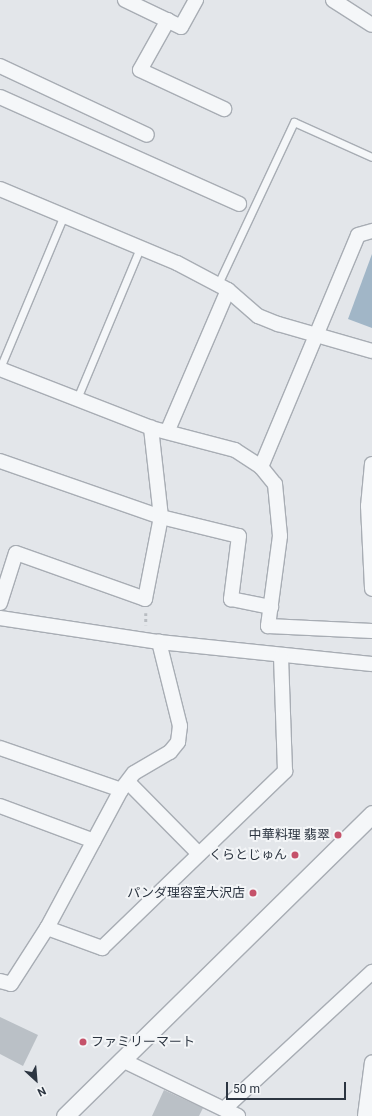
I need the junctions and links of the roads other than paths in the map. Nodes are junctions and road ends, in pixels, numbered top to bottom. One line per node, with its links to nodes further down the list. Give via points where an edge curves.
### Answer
1 (125, 0): 4 (street)
2 (196, 0): 4 (street, via 181,26)
3 (333, 0): 5 (street)
4 (168, 20): 8 (street, via 140,70)
5 (372, 25)
6 (0, 66): 9 (street)
7 (0, 97): 12 (street)
8 (224, 109)
9 (146, 135)
10 (372, 157): 16 (lane, via 294,122)
11 (0, 189): 13 (street)
12 (239, 204)
13 (64, 215): 15 (street); 19 (lane)
14 (372, 231): 17 (street, via 358,235 320,320)
15 (140, 248): 16 (street); 20 (lane)
16 (223, 287): 17 (street, via 258,316); 22 (street)
17 (318, 333): 18 (street); 25 (street)
18 (372, 351)
19 (0, 369): 20 (street)
20 (76, 401): 21 (street)
21 (151, 428): 22 (street); 26 (street)
22 (168, 430): 25 (street, via 235,450)
23 (0, 461): 26 (street)
24 (372, 464): 27 (street, via 368,506)
25 (261, 467): 29 (street, via 275,484 280,536)
26 (161, 517): 28 (street, via 146,598 16,553); 29 (street, via 240,536 231,599)
27 (372, 589)
28 (0, 603)
29 (271, 606): 31 (street, via 268,626)
30 (0, 618): 32 (street)
31 (372, 631)
32 (159, 642): 33 (street); 36 (street, via 180,726 178,742 170,752 134,773)
33 (281, 656): 34 (street); 40 (street, via 284,771)
34 (372, 664)
35 (0, 748): 36 (street)
36 (125, 786): 39 (street); 40 (street)
37 (0, 806): 39 (street)
38 (372, 814): 44 (street)
39 (94, 841): 41 (street)
40 (199, 854): 41 (street, via 102,948)
41 (46, 928): 43 (street, via 11,984)
42 (372, 972): 46 (street)
43 (0, 981)
44 (122, 1060): 46 (street); 47 (street)
45 (372, 1062): 49 (street)
46 (224, 1109): 48 (street)
47 (64, 1116)
48 (238, 1116)
49 (365, 1116)

